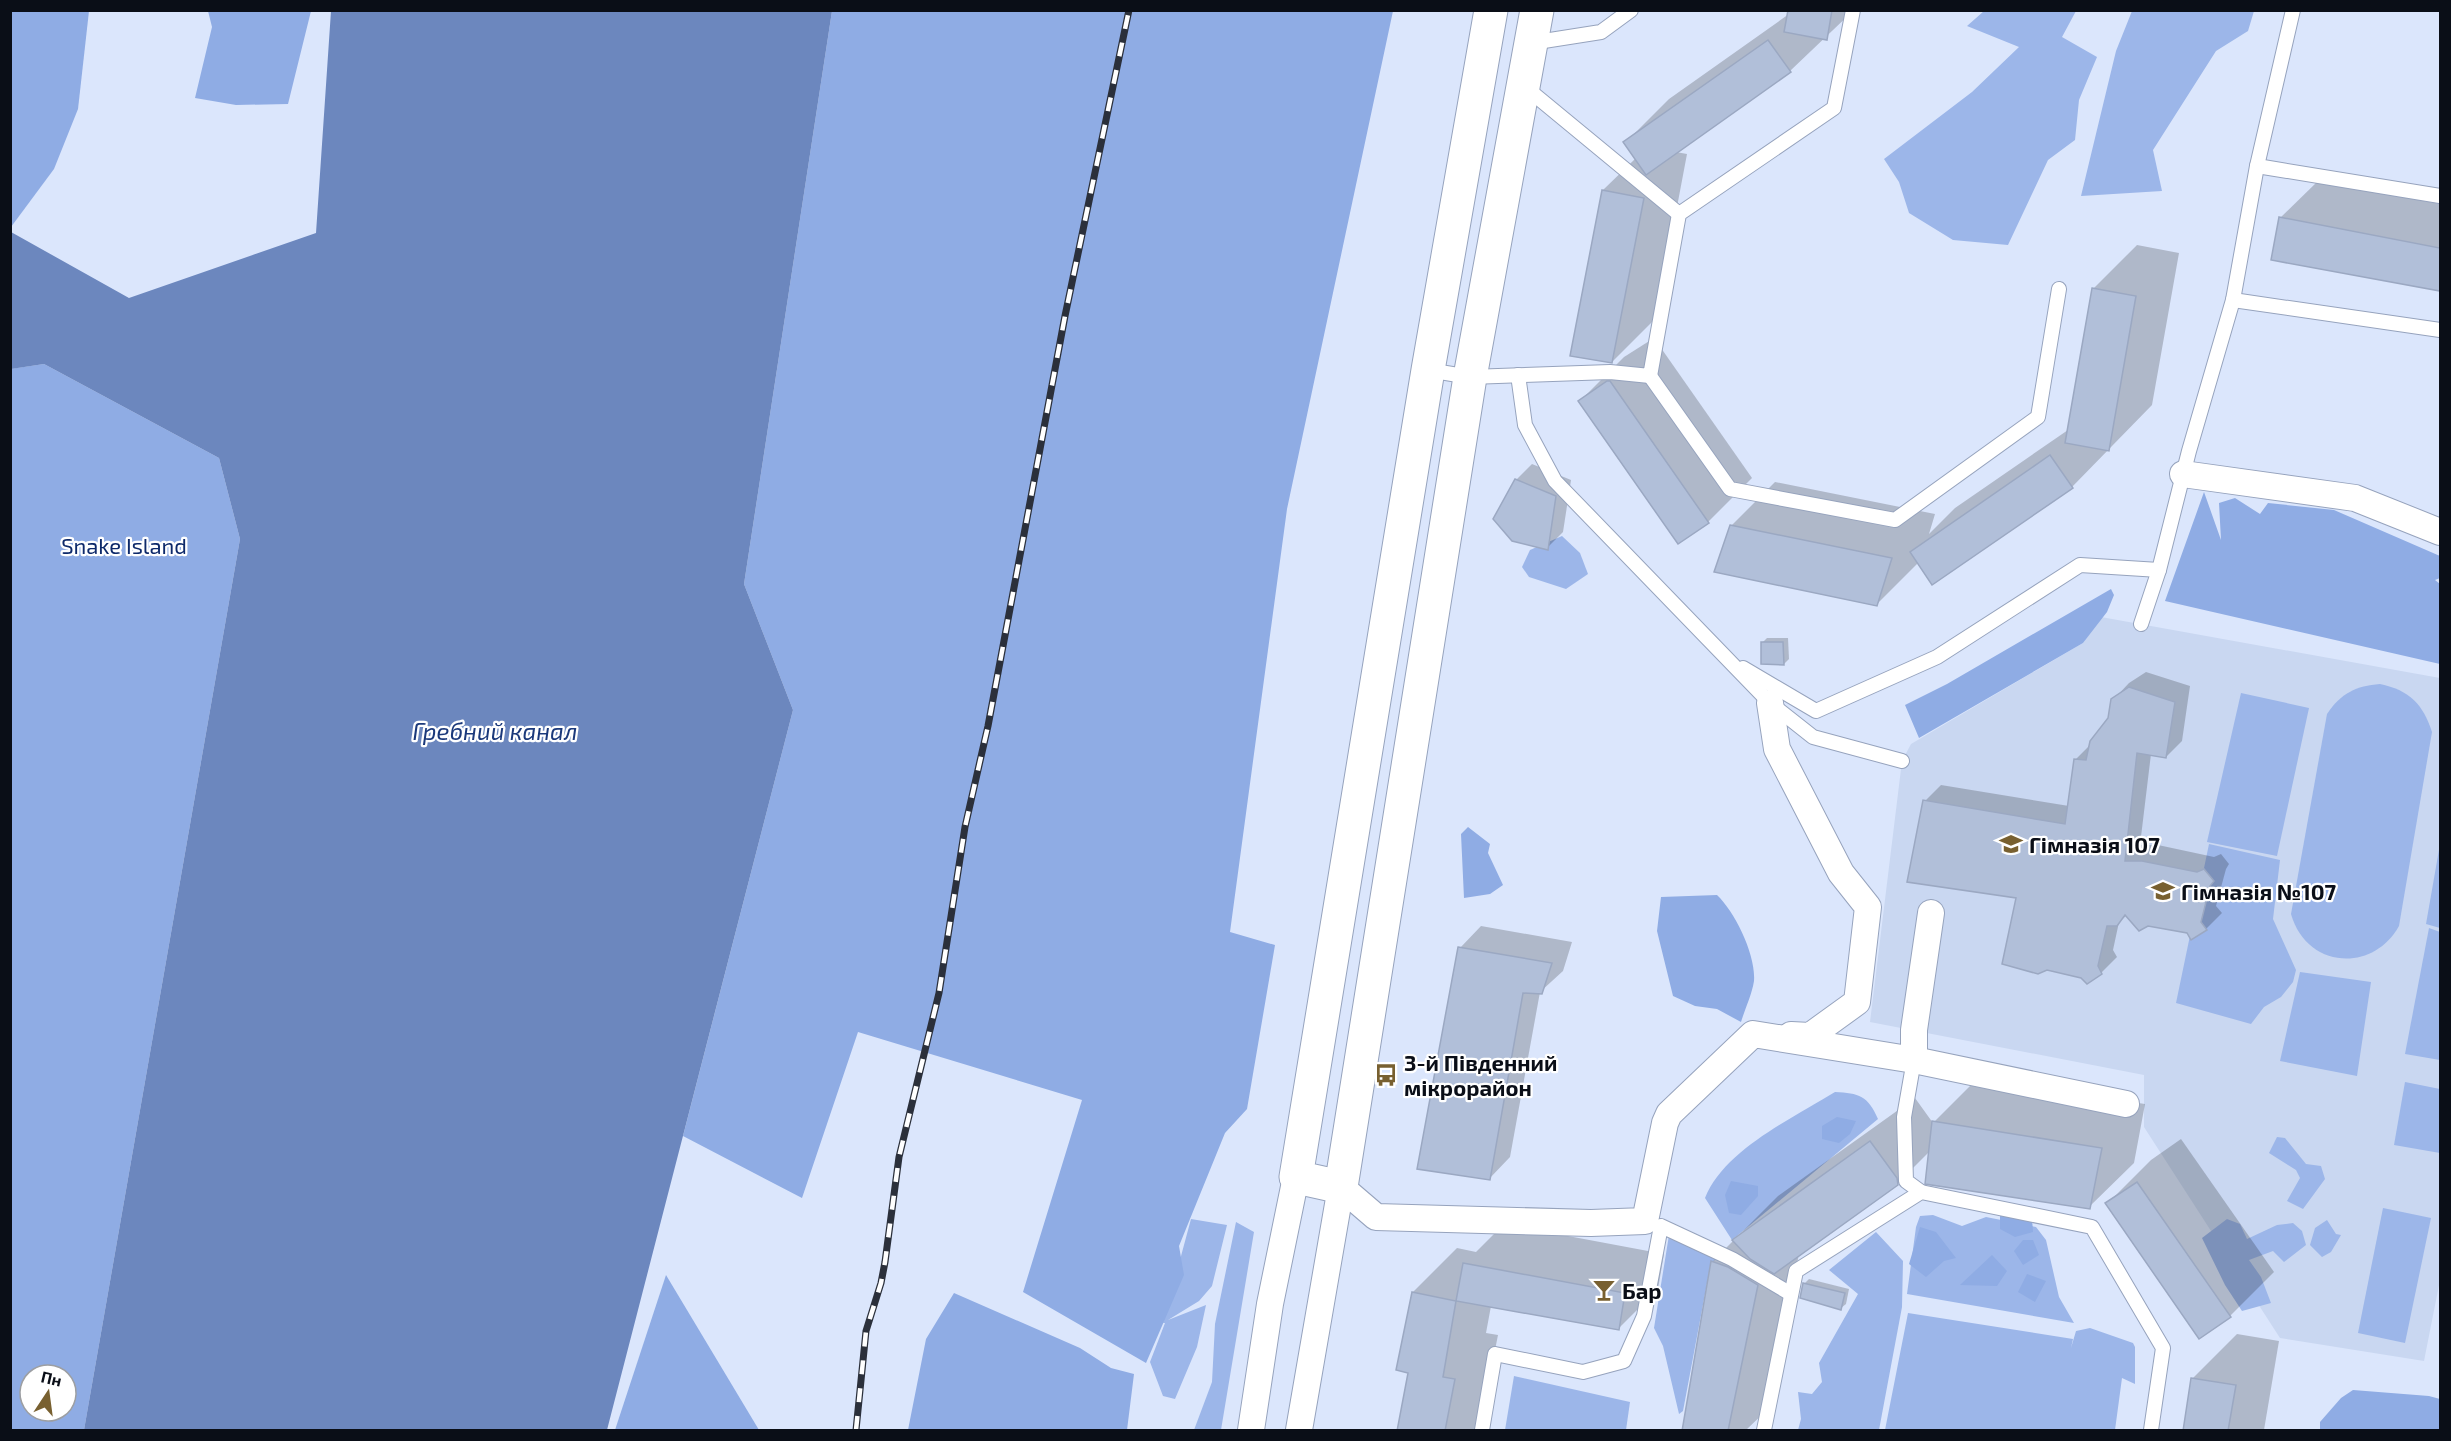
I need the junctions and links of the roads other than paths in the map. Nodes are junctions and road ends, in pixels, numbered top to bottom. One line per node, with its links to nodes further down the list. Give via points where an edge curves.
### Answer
1 (1491, 10): 14 (street)
2 (1537, 10): 6 (street)
3 (1631, 10): 6 (lane, via 1601,32)
4 (1853, 10): 10 (lane, via 1834,108)
5 (2293, 10): 8 (lane)
6 (1531, 43): 7 (street)
7 (1523, 85): 10 (lane); 17 (street)
8 (2257, 166): 9 (lane); 12 (lane)
9 (2440, 196)
10 (1678, 214): 16 (lane)
11 (2059, 289): 16 (lane, via 2038,417 1895,520 1730,489)
12 (2233, 300): 13 (lane); 18 (lane)
13 (2440, 330)
14 (1428, 370): 17 (lane); 29 (street)
15 (1518, 375): 16 (lane, via 1610,372); 17 (lane); 22 (lane, via 1525,425 1555,481)
16 (1650, 376)
17 (1470, 377): 30 (street)
18 (2183, 474): 19 (street, via 2355,498); 20 (lane)
19 (2440, 532)
20 (2159, 570): 21 (lane); 22 (lane, via 2080,566 1937,657 1816,711)
21 (2141, 624)
22 (1728, 660): 23 (lane)
23 (1770, 703): 24 (lane, via 1813,737); 26 (street, via 1777,749 1841,873 1868,907 1857,1002 1810,1035)
24 (1902, 761)
25 (1931, 913): 27 (street, via 1914,1030)
26 (1753, 1035): 27 (street); 32 (street, via 1669,1114)
27 (1914, 1060): 28 (street); 31 (lane, via 1904,1117 1906,1181)
28 (2126, 1104)
29 (1296, 1177): 30 (street); 34 (street, via 1270,1304)
30 (1341, 1187): 32 (street, via 1376,1217); 35 (street)
31 (1921, 1192): 33 (lane, via 1796,1271); 38 (lane, via 2092,1227 2163,1348)
32 (1653, 1223): 33 (lane, via 1732,1260); 36 (lane, via 1644,1316 1624,1361 1583,1372 1495,1354)
33 (1791, 1294): 37 (lane)
34 (1251, 1431)
35 (1299, 1431)
36 (1482, 1431)
37 (1764, 1431)
38 (2151, 1431)

